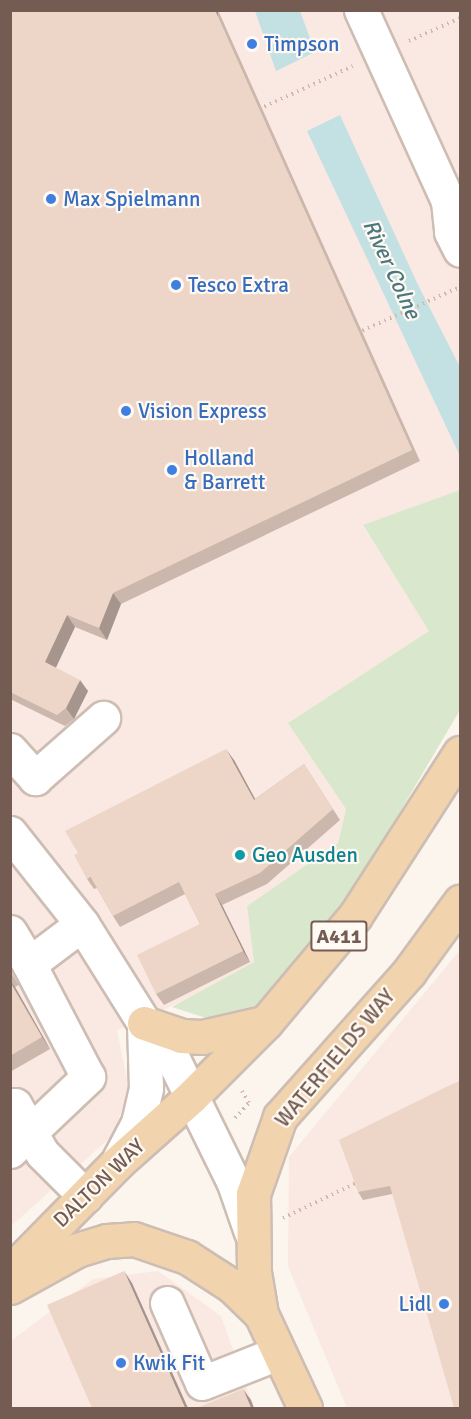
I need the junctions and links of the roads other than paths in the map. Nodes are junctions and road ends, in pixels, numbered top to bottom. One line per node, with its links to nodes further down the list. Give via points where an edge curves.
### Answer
1 (361, 10): 2 (street, via 448,201 451,232)
2 (460, 250)
3 (104, 718): 4 (street, via 35,777)
4 (10, 750)
5 (460, 753): 11 (main road, A411, via 355,916)
6 (10, 833): 8 (street)
7 (460, 902): 18 (main road, WATERFIELDS WAY, via 409,972 280,1117 253,1194)
8 (82, 924): 10 (street); 12 (street)
9 (10, 932): 10 (street)
10 (29, 964): 15 (street, via 88,1077)
11 (266, 1022): 12 (main road, via 202,1037 181,1036); 13 (main road, A411)
12 (144, 1023): 13 (street, via 174,1061); 16 (street, via 146,1088 138,1123)
13 (191, 1097): 16 (main road, DALTON WAY / A411); 18 (street, via 234,1183)
14 (10, 1107): 15 (street, via 15,1105)
15 (21, 1142): 17 (street, via 42,1153)
16 (117, 1163): 17 (main road, DALTON WAY / A411)
17 (85, 1196): 19 (main road, DALTON WAY / A411)
18 (262, 1228): 22 (main road, WATERFIELDS WAY)
19 (10, 1272)
20 (10, 1287): 22 (main road, via 78,1250 107,1241 135,1239 187,1257 232,1286)
21 (167, 1303): 23 (street, via 202,1383)
22 (261, 1314): 23 (main road)
23 (278, 1353): 24 (main road)
24 (305, 1408)

